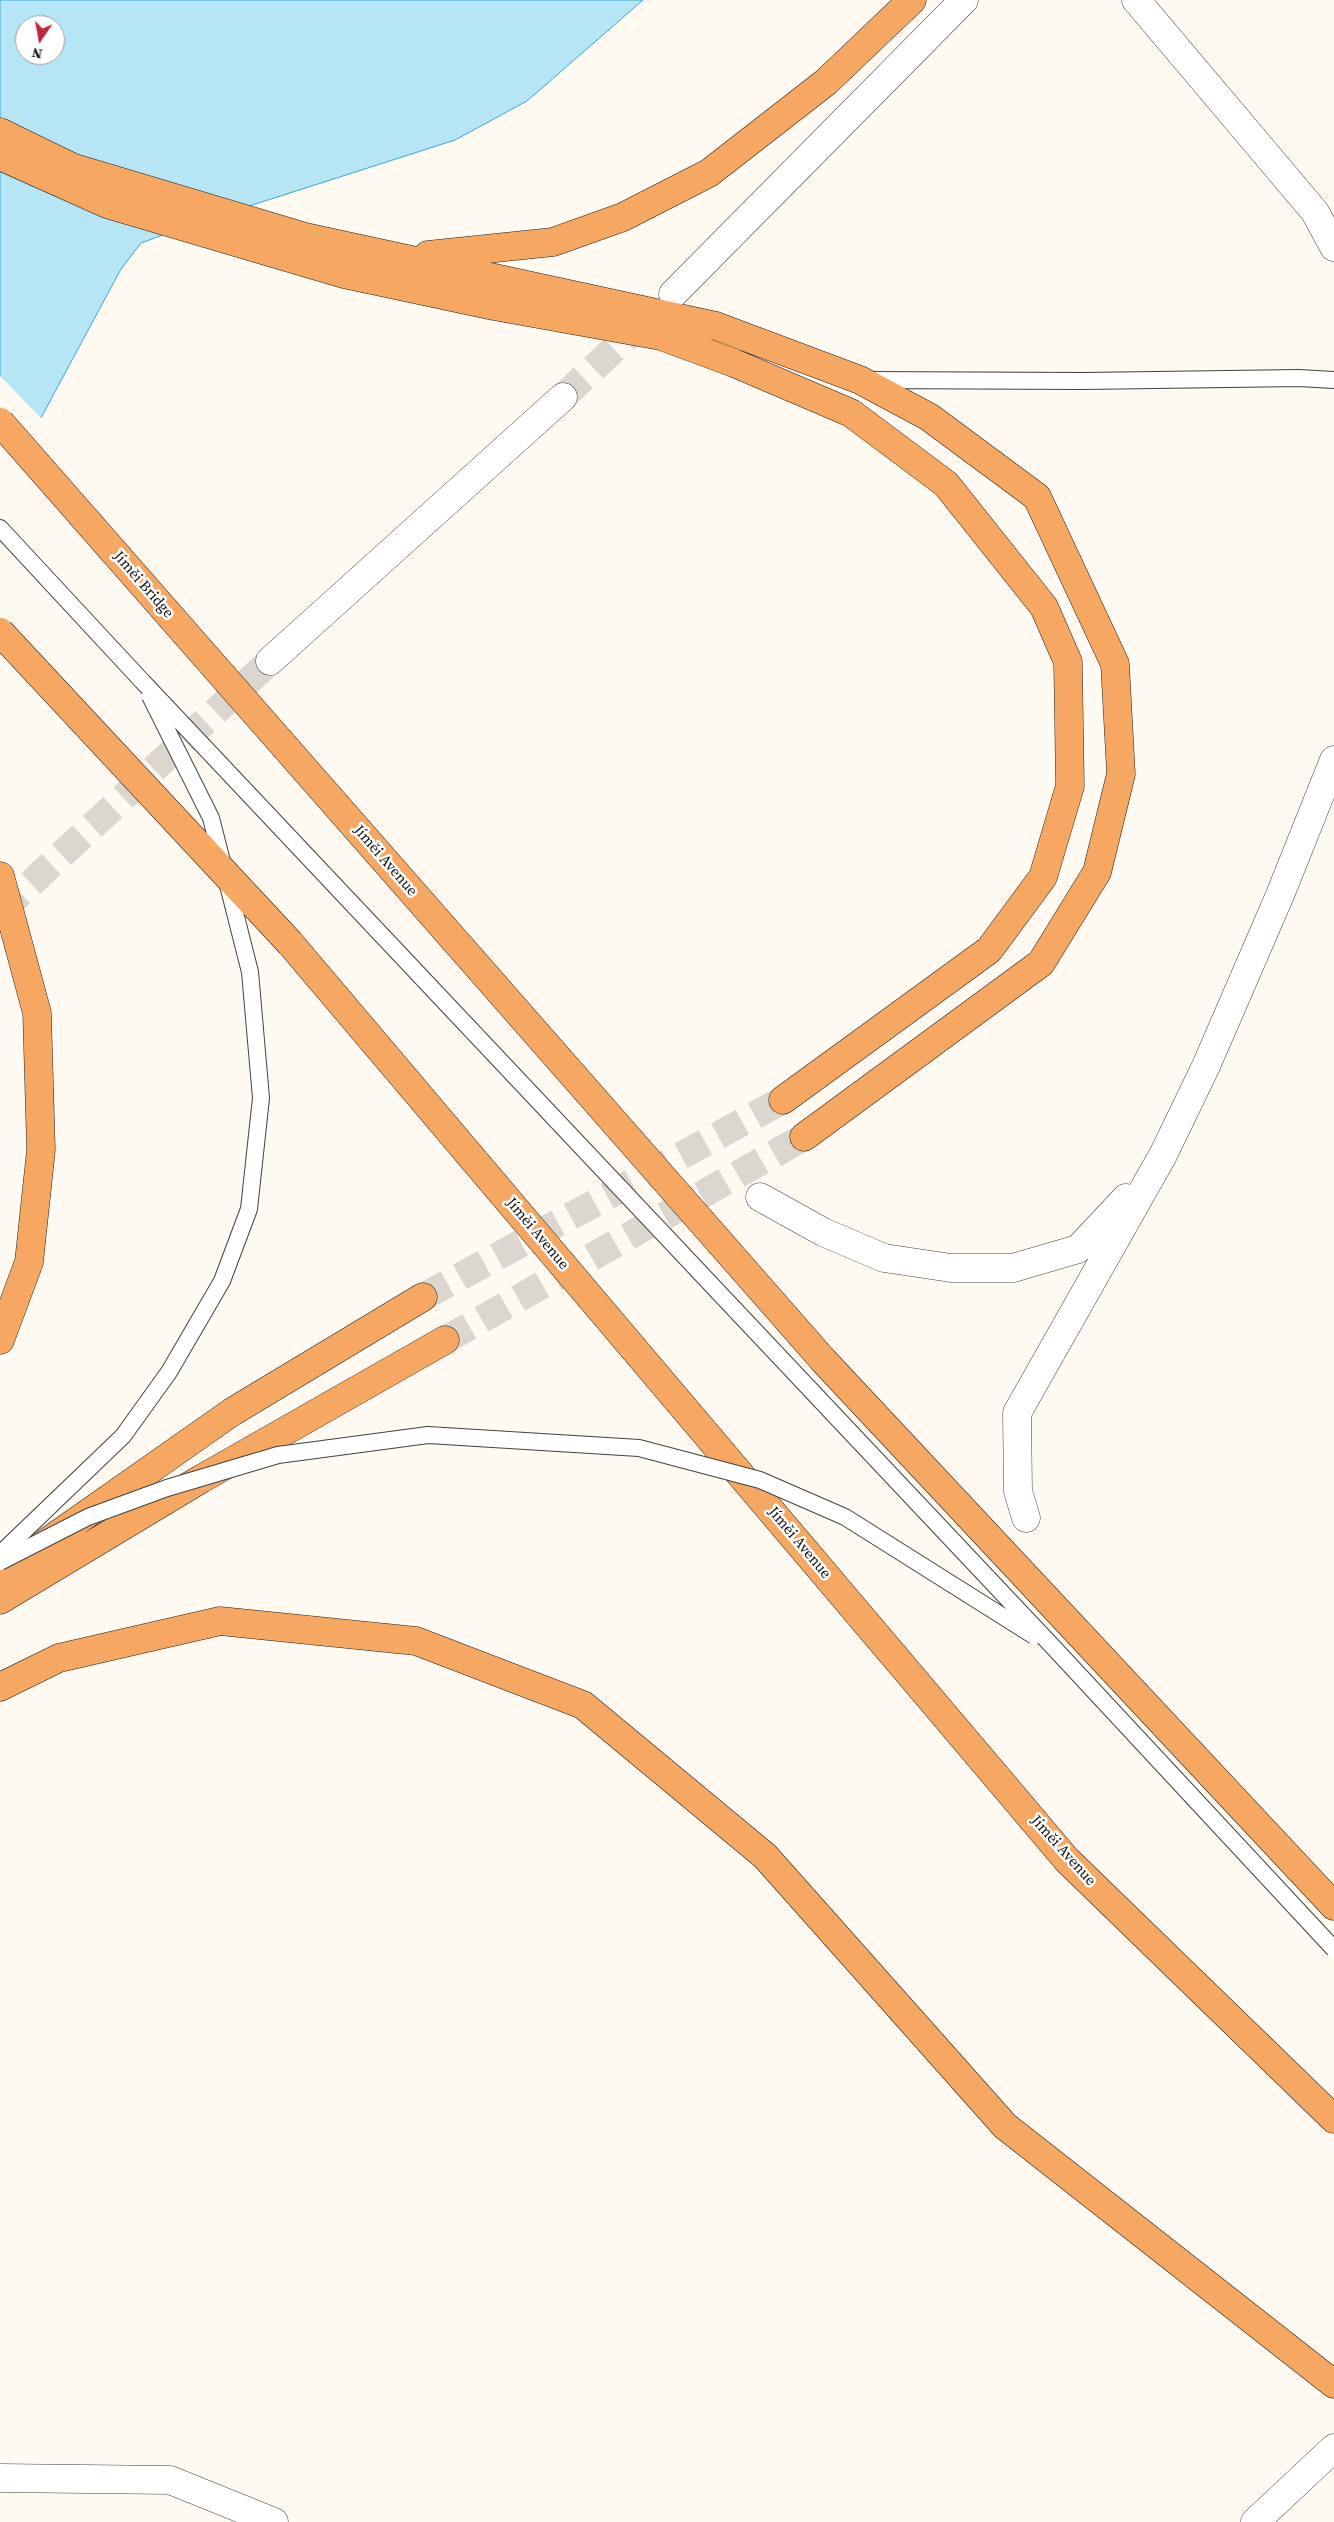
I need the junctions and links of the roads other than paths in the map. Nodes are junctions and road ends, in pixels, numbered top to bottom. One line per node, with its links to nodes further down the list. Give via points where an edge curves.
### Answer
1 (912, 0): 7 (highway, via 826,82 709,173 622,217 553,242 457,254)
2 (964, 0): 8 (street)
3 (1136, 0): 6 (street, via 1315,212)
4 (0, 132): 7 (highway, via 74,168 305,237)
5 (0, 156): 9 (highway, via 107,204 325,269)
6 (1334, 246)
7 (396, 257): 9 (highway)
8 (673, 294)
9 (537, 301): 10 (highway, via 716,326); 21 (highway, via 660,336 734,363 851,413 946,484 1044,607 1068,662 1070,786 1044,877 989,950)
10 (860, 380): 11 (lane); 22 (highway, via 929,416 1037,497 1115,664 1121,774 1096,872 1042,963)
11 (1334, 380)
12 (563, 397): 16 (street)
13 (0, 422): 18 (highway, Jíměi Bridge, bridge)
14 (0, 528): 17 (lane)
15 (0, 632): 37 (highway, Jíměi Avenue, bridge, via 290,943 1067,1860)
16 (270, 661)
17 (142, 681): 29 (lane, bridge, via 211,818 250,972 261,1098 249,1209 222,1281 169,1372 123,1436); 33 (lane, bridge)
18 (286, 748): 35 (highway, Jíměi Avenue, via 823,1360)
19 (1334, 760): 23 (street, via 1280,895)
20 (0, 876): 26 (highway, via 37,1013 41,1150 29,1262)
21 (783, 1100)
22 (804, 1137)
23 (1163, 1156): 24 (street, via 1078,1249 1014,1268 951,1268 884,1258 823,1232); 28 (street, via 1017,1413 1018,1491)
24 (760, 1197)
25 (423, 1297): 31 (highway, via 232,1412)
26 (0, 1340)
27 (445, 1340): 32 (highway, via 201,1479)
28 (1026, 1518)
29 (0, 1554)
30 (0, 1562): 33 (lane, bridge, via 88,1517 167,1488 278,1455 428,1435 639,1448 760,1480 845,1517)
31 (0, 1575)
32 (0, 1600)
33 (1055, 1649): 36 (lane, bridge)
34 (0, 1688): 38 (highway, via 59,1658 220,1622 416,1641 584,1705 765,1856 1005,2126)
35 (1334, 1906)
36 (1334, 1949)
37 (1334, 2119)
38 (1334, 2384)
39 (1334, 2448): 42 (street)
40 (0, 2478): 41 (street, via 170,2480)
41 (274, 2522)
42 (1255, 2522)

